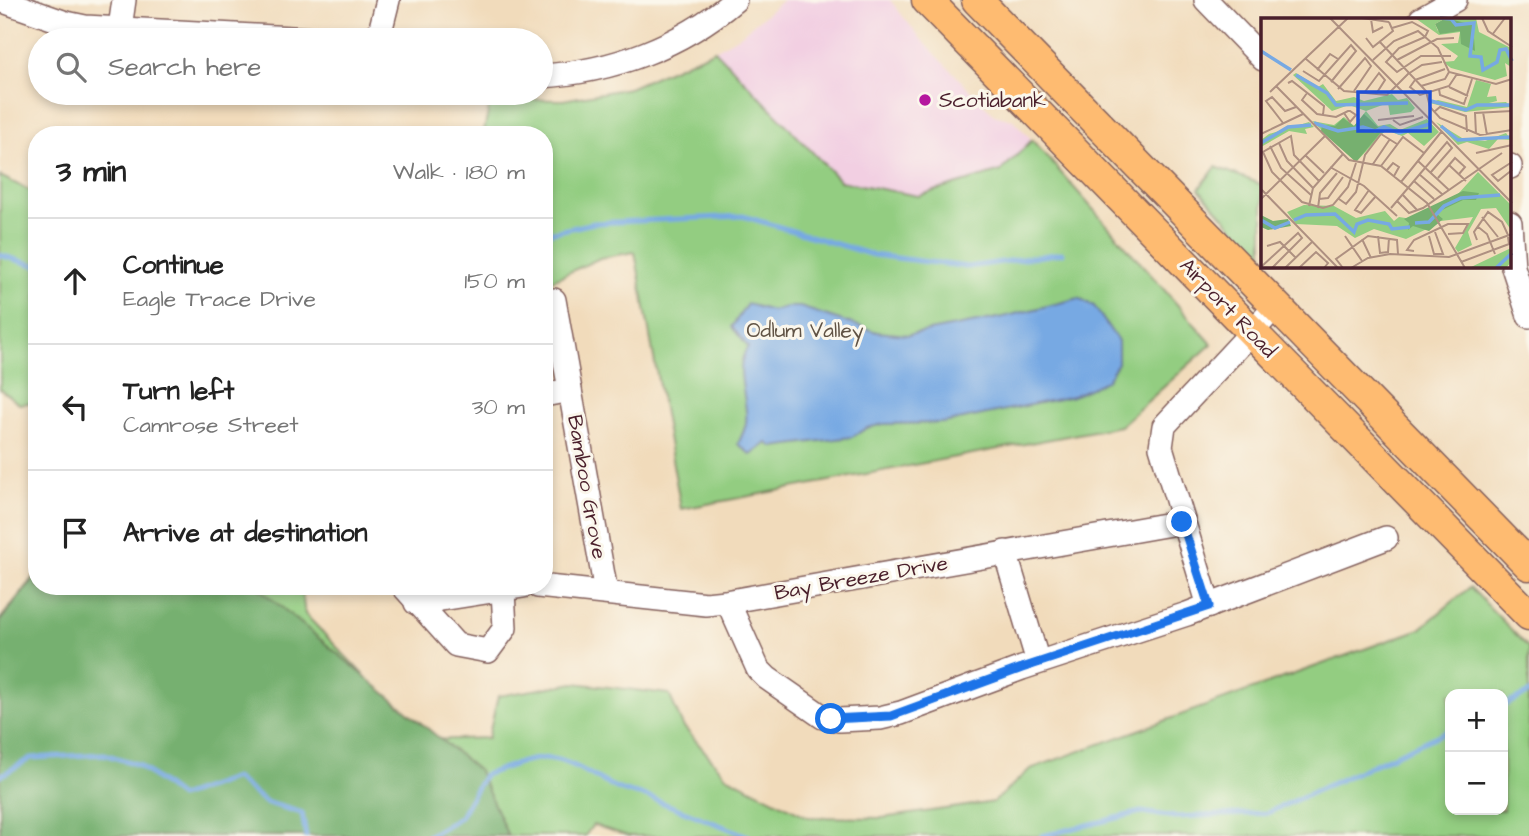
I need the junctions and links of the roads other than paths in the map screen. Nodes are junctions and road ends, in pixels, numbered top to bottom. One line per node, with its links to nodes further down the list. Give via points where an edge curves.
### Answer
1 (0, 0): 10 (street, via 66,23)
2 (124, 0): 10 (street)
3 (388, 0): 11 (street)
4 (735, 0): 13 (street, via 688,34 638,57)
5 (927, 0): 18 (main road, Airport Road)
6 (977, 0): 16 (main road, Airport Road)
7 (1206, 0): 12 (street)
8 (1452, 6): 9 (street)
9 (1423, 18)
10 (120, 28)
11 (381, 28)
12 (1261, 57)
13 (553, 75)
14 (1512, 252): 17 (street)
15 (554, 300): 19 (street, Bamboo Grove)
16 (1276, 306): 18 (street); 24 (main road, Airport Road)
17 (1529, 316)
18 (1251, 331): 21 (street, via 1164,426 1161,447); 31 (main road, Airport Road)
19 (570, 390): 20 (street); 26 (street, Bamboo Grove)
20 (553, 393)
21 (1182, 522): 23 (street, Bay Breeze Drive); 30 (street)
22 (1386, 538): 30 (street)
23 (1005, 552): 29 (street, Bay Breeze Drive); 32 (street)
24 (1529, 565)
25 (553, 587): 26 (street, Bay Breeze Drive)
26 (606, 592): 29 (street, Bay Breeze Drive, via 706,604)
27 (410, 595): 28 (street, via 456,645 488,651 505,628)
28 (512, 595)
29 (728, 602): 32 (street, via 758,669 816,713 831,719 891,716)
30 (1209, 606): 32 (street)
31 (1529, 615)
32 (1038, 662)

